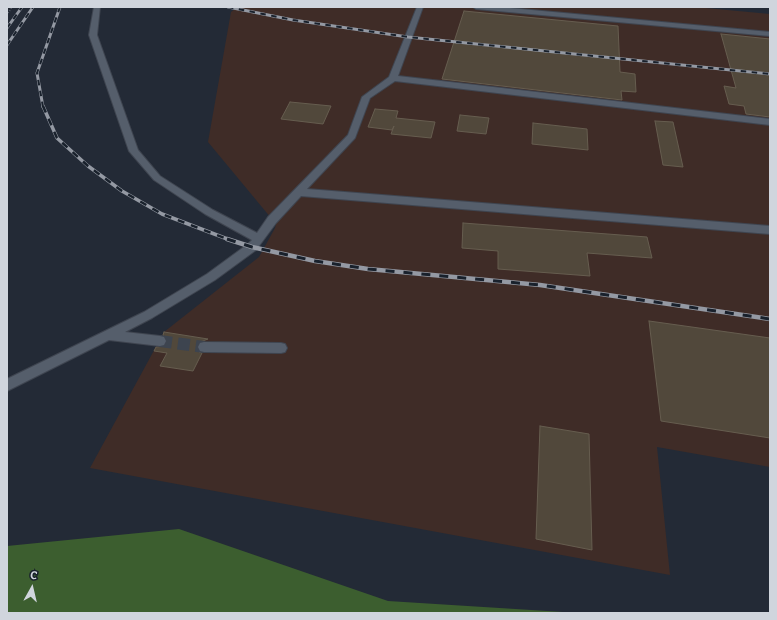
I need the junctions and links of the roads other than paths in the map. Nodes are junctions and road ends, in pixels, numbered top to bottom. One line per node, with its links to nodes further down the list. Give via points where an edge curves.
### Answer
1 (97, 7): 9 (street, via 93,35 134,151 157,178 209,212)
2 (420, 7): 5 (street)
3 (476, 7): 4 (street)
4 (770, 34)
5 (393, 78): 6 (street); 7 (street, via 366,98 352,136)
6 (770, 122)
7 (298, 192): 8 (street); 9 (street, via 272,220)
8 (770, 230)
9 (259, 239): 10 (street, via 211,277 148,315)
10 (107, 335): 11 (street); 14 (street)
11 (160, 341)
12 (204, 347): 13 (street)
13 (281, 348)
14 (7, 385)

